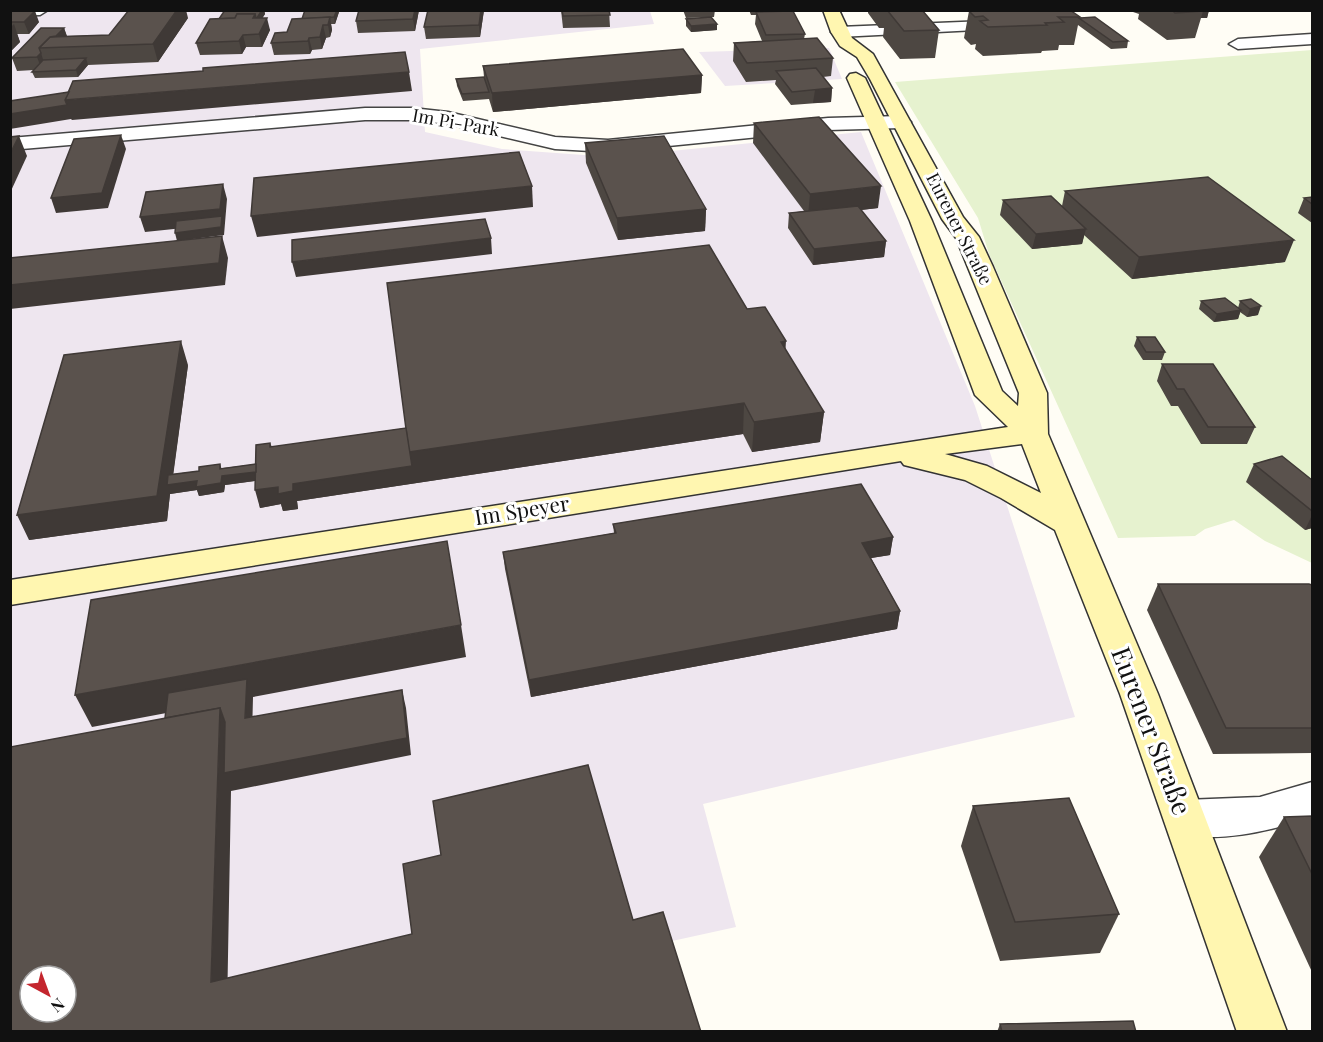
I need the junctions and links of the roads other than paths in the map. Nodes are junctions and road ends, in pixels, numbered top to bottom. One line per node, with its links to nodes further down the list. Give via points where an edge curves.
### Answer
1 (40, 10): 4 (street)
2 (831, 10): 7 (street, Eurener Straße)
3 (944, 10): 6 (street)
4 (10, 11)
5 (1031, 24): 6 (street)
6 (960, 28): 7 (street)
7 (843, 37): 10 (street, Eurener Straße, via 846,55); 10 (street, Eurener Straße, via 864,54)
8 (1312, 39): 9 (street)
9 (1238, 44)
10 (888, 122): 11 (street, Im Pi-Park, via 608,146 555,143 436,117 365,114); 12 (street, Eurener Straße, via 967,237 1033,393); 12 (street, Eurener Straße, via 921,221 989,395)
11 (10, 144)
12 (1034, 434): 13 (street, Im Speyer); 14 (street, Eurener Straße)
13 (880, 455): 14 (street, via 954,464 1000,483); 15 (street, Im Speyer)
14 (1067, 522): 17 (street, Eurener Straße, via 1139,694)
15 (10, 593)
16 (1312, 800): 17 (street, via 1260,815)
17 (1185, 818): 18 (street, Eurener Straße)
18 (1262, 1032)

